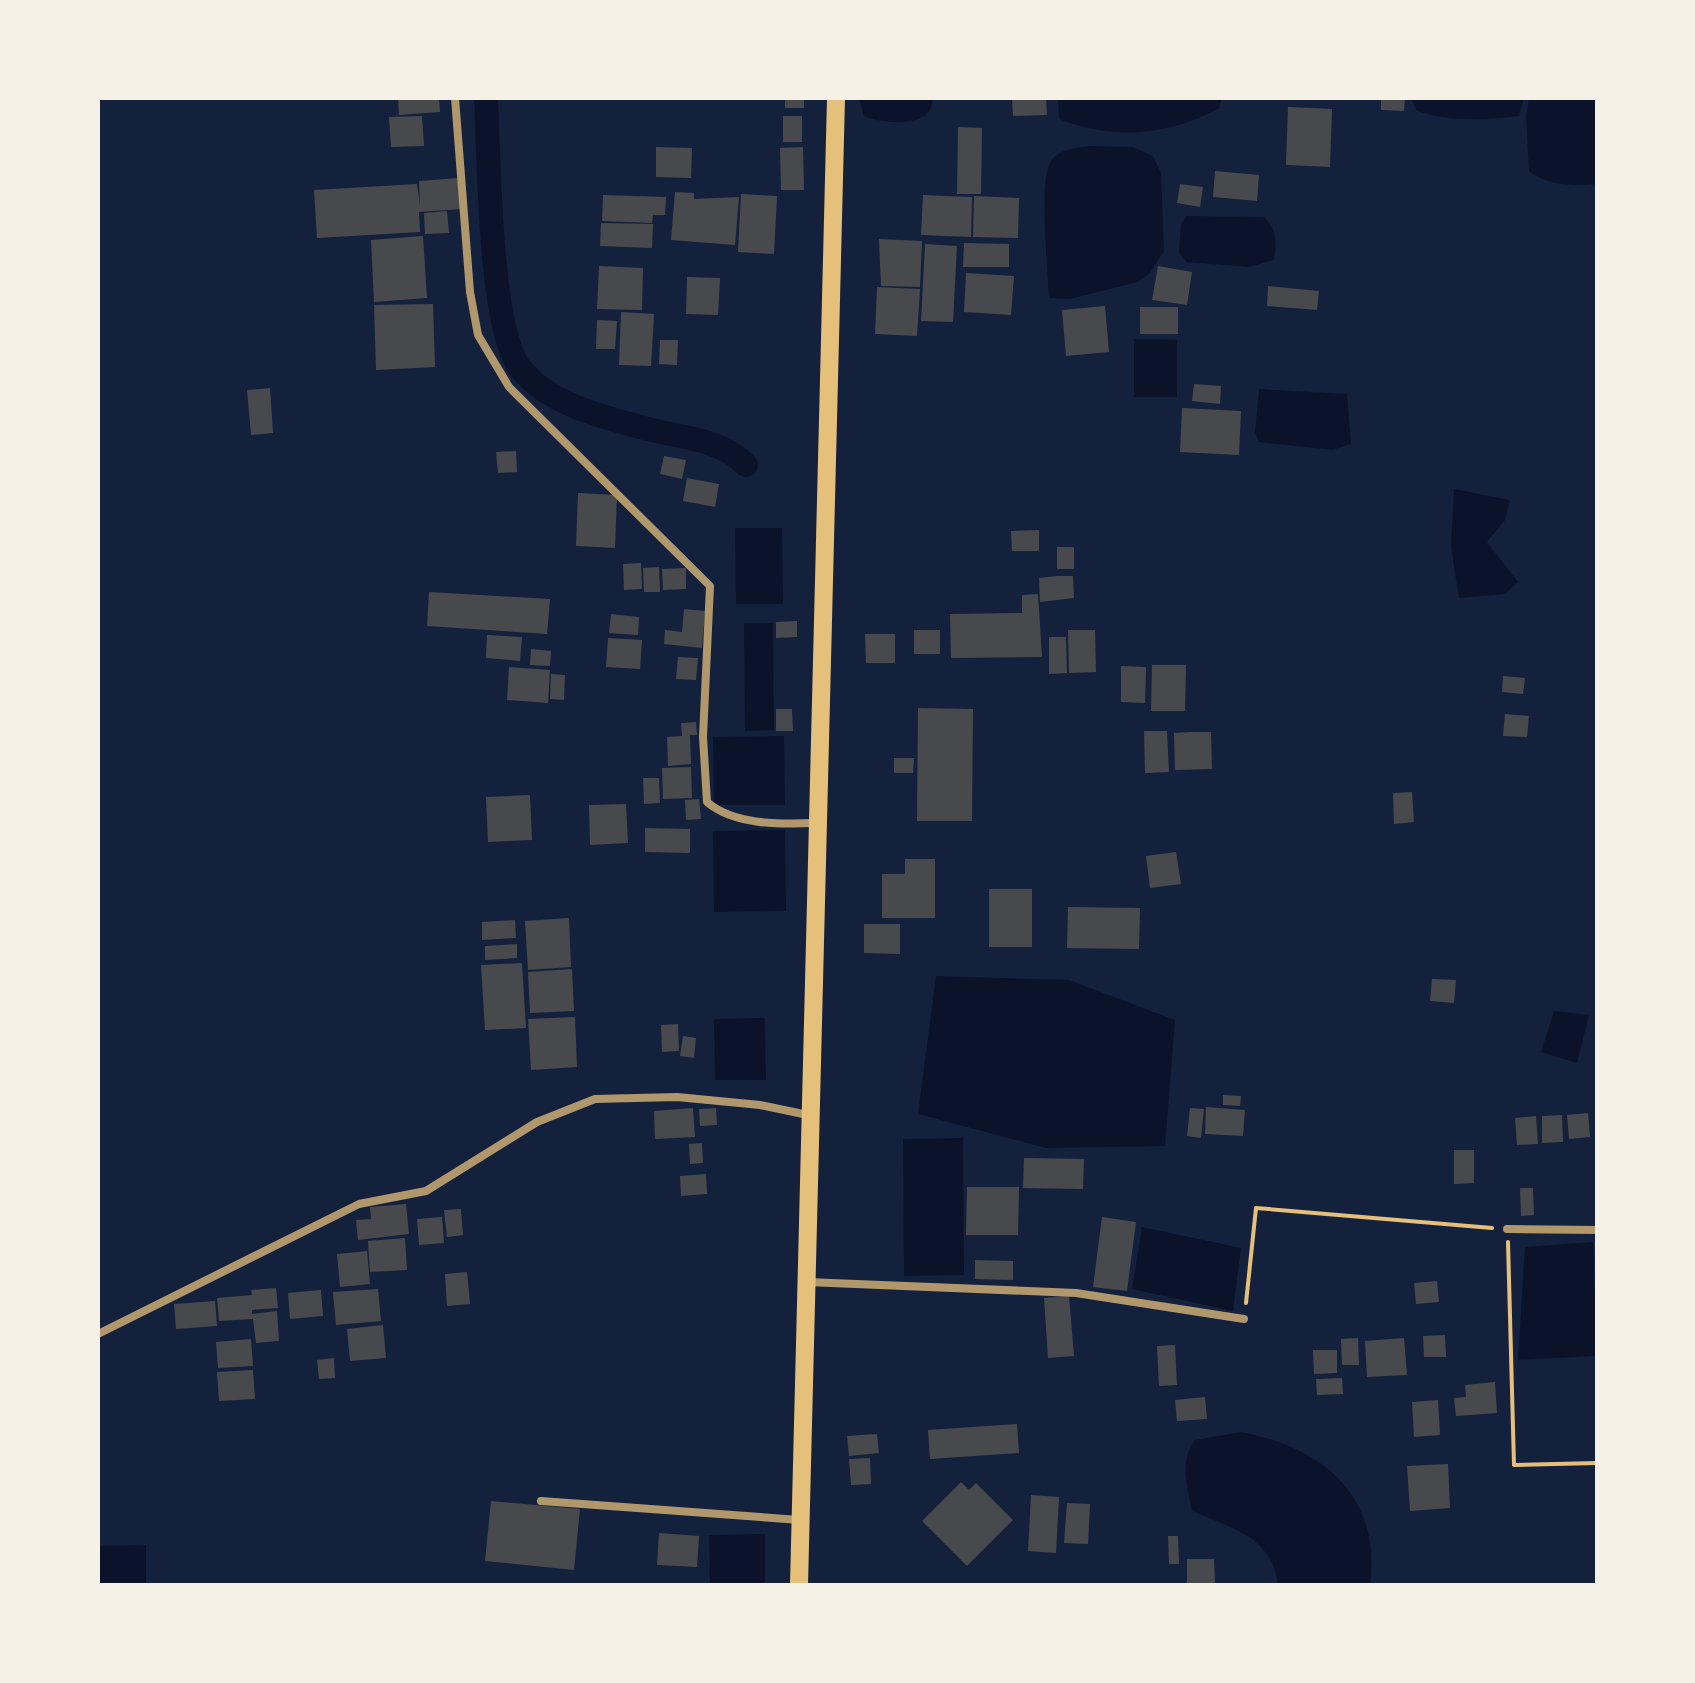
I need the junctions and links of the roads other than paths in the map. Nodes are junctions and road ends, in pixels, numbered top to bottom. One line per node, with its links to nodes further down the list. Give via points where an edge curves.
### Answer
1 (455, 98): 3 (street, via 470,292 478,335 491,362 509,387 710,586 703,737 707,802 771,824)
2 (836, 98): 3 (main road)
3 (817, 823): 4 (main road)
4 (808, 1115): 7 (main road); 9 (street, via 677,1097 595,1099 537,1122 426,1191 359,1204)
5 (1507, 1229): 6 (street)
6 (1597, 1230)
7 (806, 1282): 8 (street, via 1076,1293); 11 (main road)
8 (1244, 1319)
9 (98, 1334)
10 (541, 1501): 11 (street)
11 (801, 1520): 12 (main road)
12 (799, 1585)

